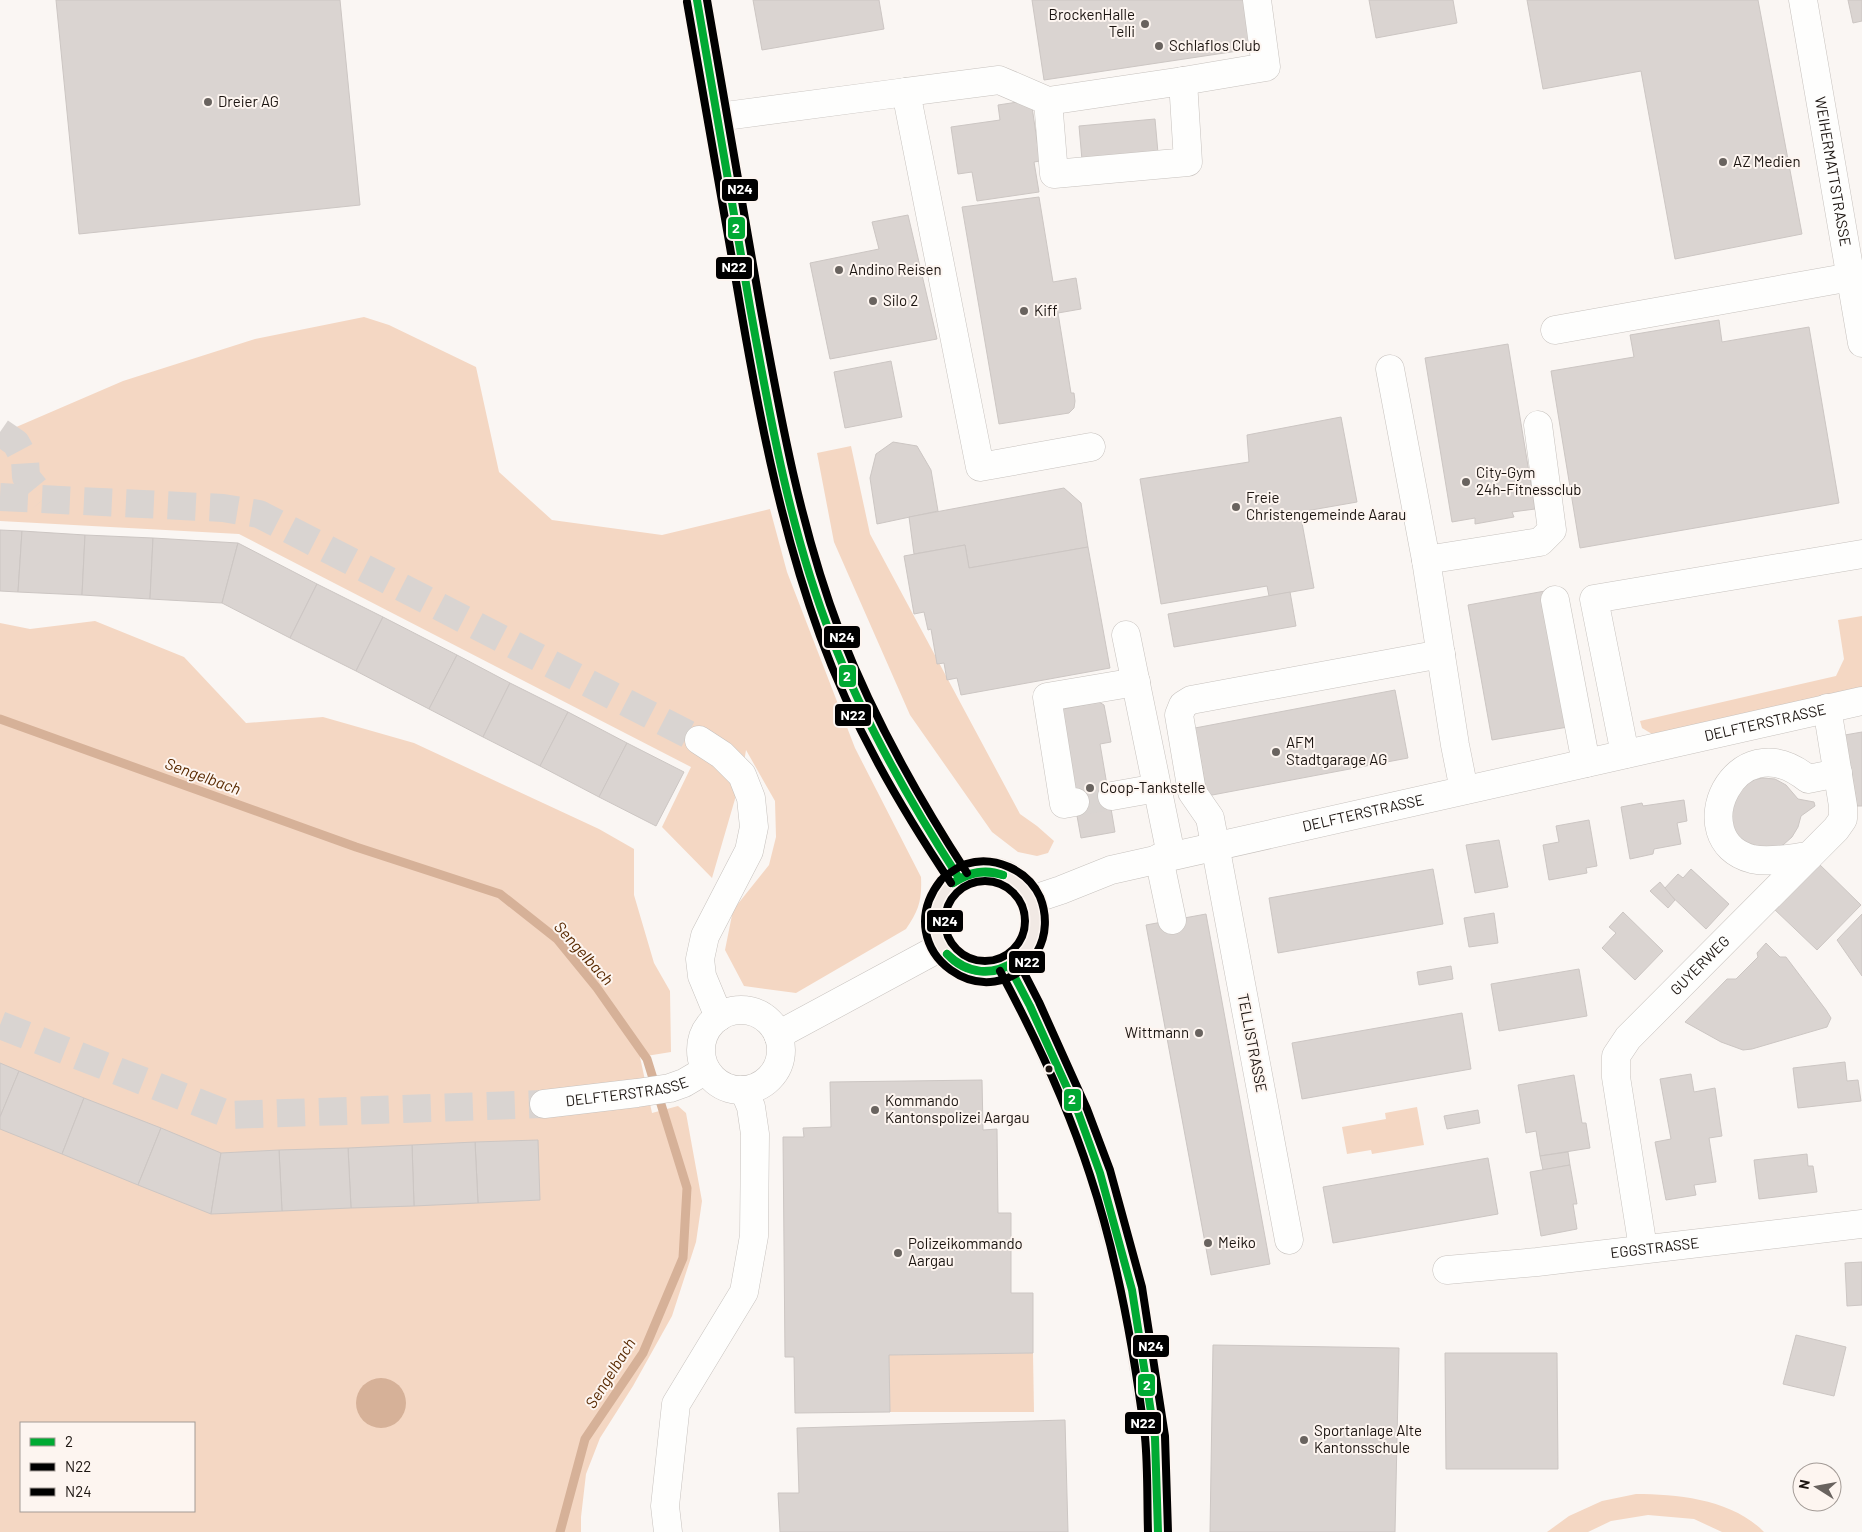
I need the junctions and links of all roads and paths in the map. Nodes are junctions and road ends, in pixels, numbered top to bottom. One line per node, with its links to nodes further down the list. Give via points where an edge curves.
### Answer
1 (697, 0): 7 (main road)
2 (1257, 0): 4 (street, via 1266,67)
3 (1803, 0): 8 (street, WEIHERMATTSTRASSE)
4 (1183, 81): 6 (street); 6 (street, via 1188,162 1054,174)
5 (906, 92): 6 (street, via 999,80); 7 (street); 14 (street, via 980,467)
6 (1048, 101)
7 (718, 117): 34 (main road, via 774,438 817,598 866,717 932,838)
8 (1852, 217): 9 (street, WEIHERMATTSTRASSE)
9 (1851, 277): 10 (street); 11 (street, WEIHERMATTSTRASSE)
10 (1555, 330)
11 (1862, 343)
12 (1390, 369): 16 (street)
13 (1538, 425): 16 (street, via 1552,530 1540,542)
14 (1091, 447)
15 (1862, 554): 24 (street, via 1594,599)
16 (1426, 560): 19 (street)
17 (1554, 600): 25 (street)
18 (1126, 635): 20 (street)
19 (1441, 654): 28 (street); 31 (street, TELLISTRASSE, via 1191,700 1183,705 1179,715 1192,792 1210,818)
20 (1136, 682): 27 (street); 30 (street, via 1047,697 1064,804)
21 (1862, 701): 22 (street, DELFTERSTRASSE)
22 (1827, 708): 24 (street, DELFTERSTRASSE); 26 (street, GUYERWEG)
23 (699, 740): 39 (street, via 742,774 751,798 754,827 749,851 705,936 700,959 702,976)
24 (1624, 754): 25 (street, DELFTERSTRASSE)
25 (1586, 763): 28 (street, DELFTERSTRASSE)
26 (1838, 773): 32 (street, GUYERWEG, via 1843,819); 32 (street, via 1808,779 1787,766 1763,763 1742,770 1725,788 1718,815 1720,830 1735,851 1752,859 1765,860)
27 (1157, 788): 29 (street); 33 (street)
28 (1464, 790): 31 (street, DELFTERSTRASSE)
29 (1112, 796)
30 (1075, 802)
31 (1215, 846): 33 (street, DELFTERSTRASSE); 45 (street, TELLISTRASSE)
32 (1809, 856): 46 (street, GUYERWEG, via 1628,1038 1616,1056 1616,1077)
33 (1165, 857): 35 (street, DELFTERSTRASSE, via 1111,870); 36 (street)
34 (959, 878): 35 (main road, via 982,871 1005,875 1016,881); 37 (main road, via 949,886 936,909 934,922)
35 (1030, 900): 38 (main road, via 1035,915 1034,932 1025,951)
36 (1172, 920)
37 (941, 947): 38 (main road, via 960,965 972,970 984,972); 40 (street)
38 (1009, 966): 49 (main road, via 1078,1112 1100,1172 1132,1290 1155,1438)
39 (719, 1017): 40 (street, via 735,1011 753,1012 772,1025); 41 (street, via 704,1035 702,1058)
40 (778, 1035): 42 (street, via 780,1060 775,1071 767,1081)
41 (706, 1070): 42 (street, via 722,1086); 43 (street, DELFTERSTRASSE, via 670,1088)
42 (744, 1090): 48 (street, via 755,1134 754,1236 744,1292 676,1404 665,1506)
43 (544, 1104)
44 (1862, 1224): 46 (street, EGGSTRASSE)
45 (1289, 1240)
46 (1643, 1248): 47 (street, EGGSTRASSE)
47 (1446, 1270)
48 (668, 1532)
49 (1158, 1532)

